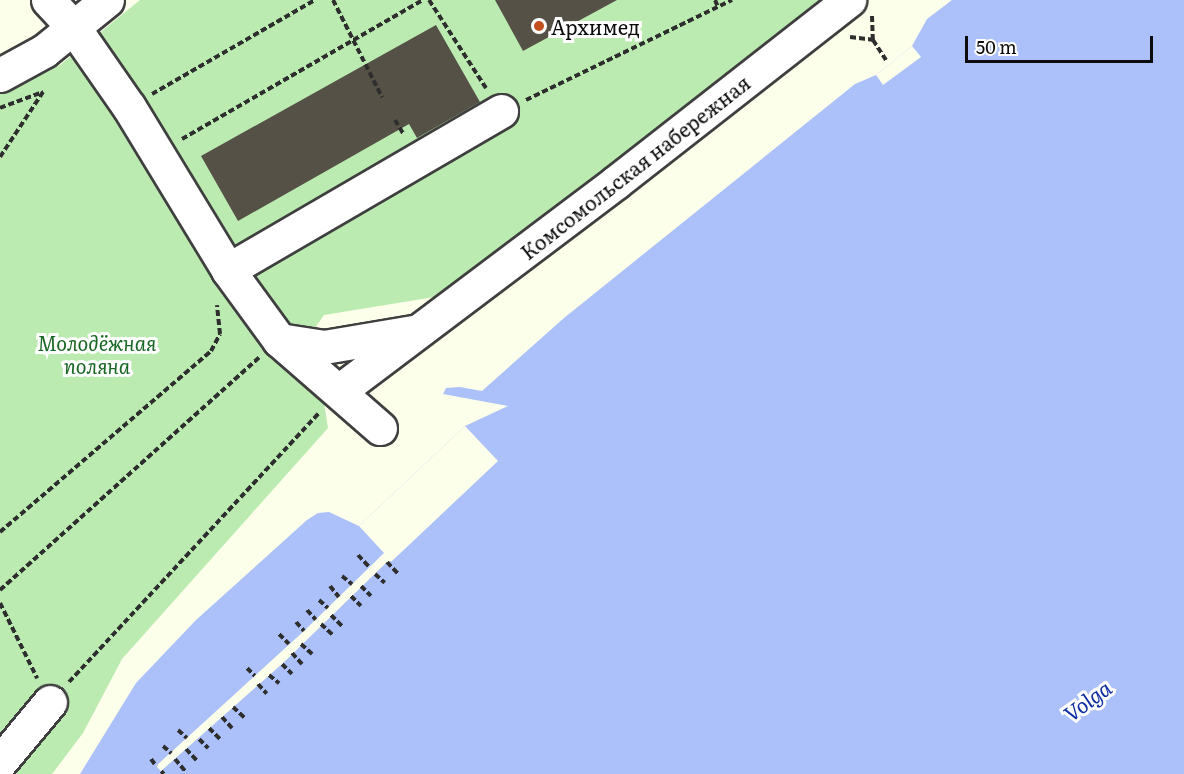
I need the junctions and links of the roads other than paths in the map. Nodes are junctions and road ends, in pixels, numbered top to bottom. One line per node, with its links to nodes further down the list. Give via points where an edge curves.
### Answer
1 (48, 0): 4 (street)
2 (107, 0): 4 (street)
3 (861, 5): 8 (street, Комсомольская набережная)
4 (74, 28): 5 (street, via 45,51); 7 (street, via 129,107)
5 (0, 75)
6 (501, 111): 7 (street)
7 (228, 270): 9 (street)
8 (418, 331): 9 (street, via 324,347); 10 (street, Комсомольская набережная)
9 (279, 340): 10 (street)
10 (339, 391): 11 (street)
11 (380, 428)
12 (50, 702): 13 (street)
13 (0, 762)

